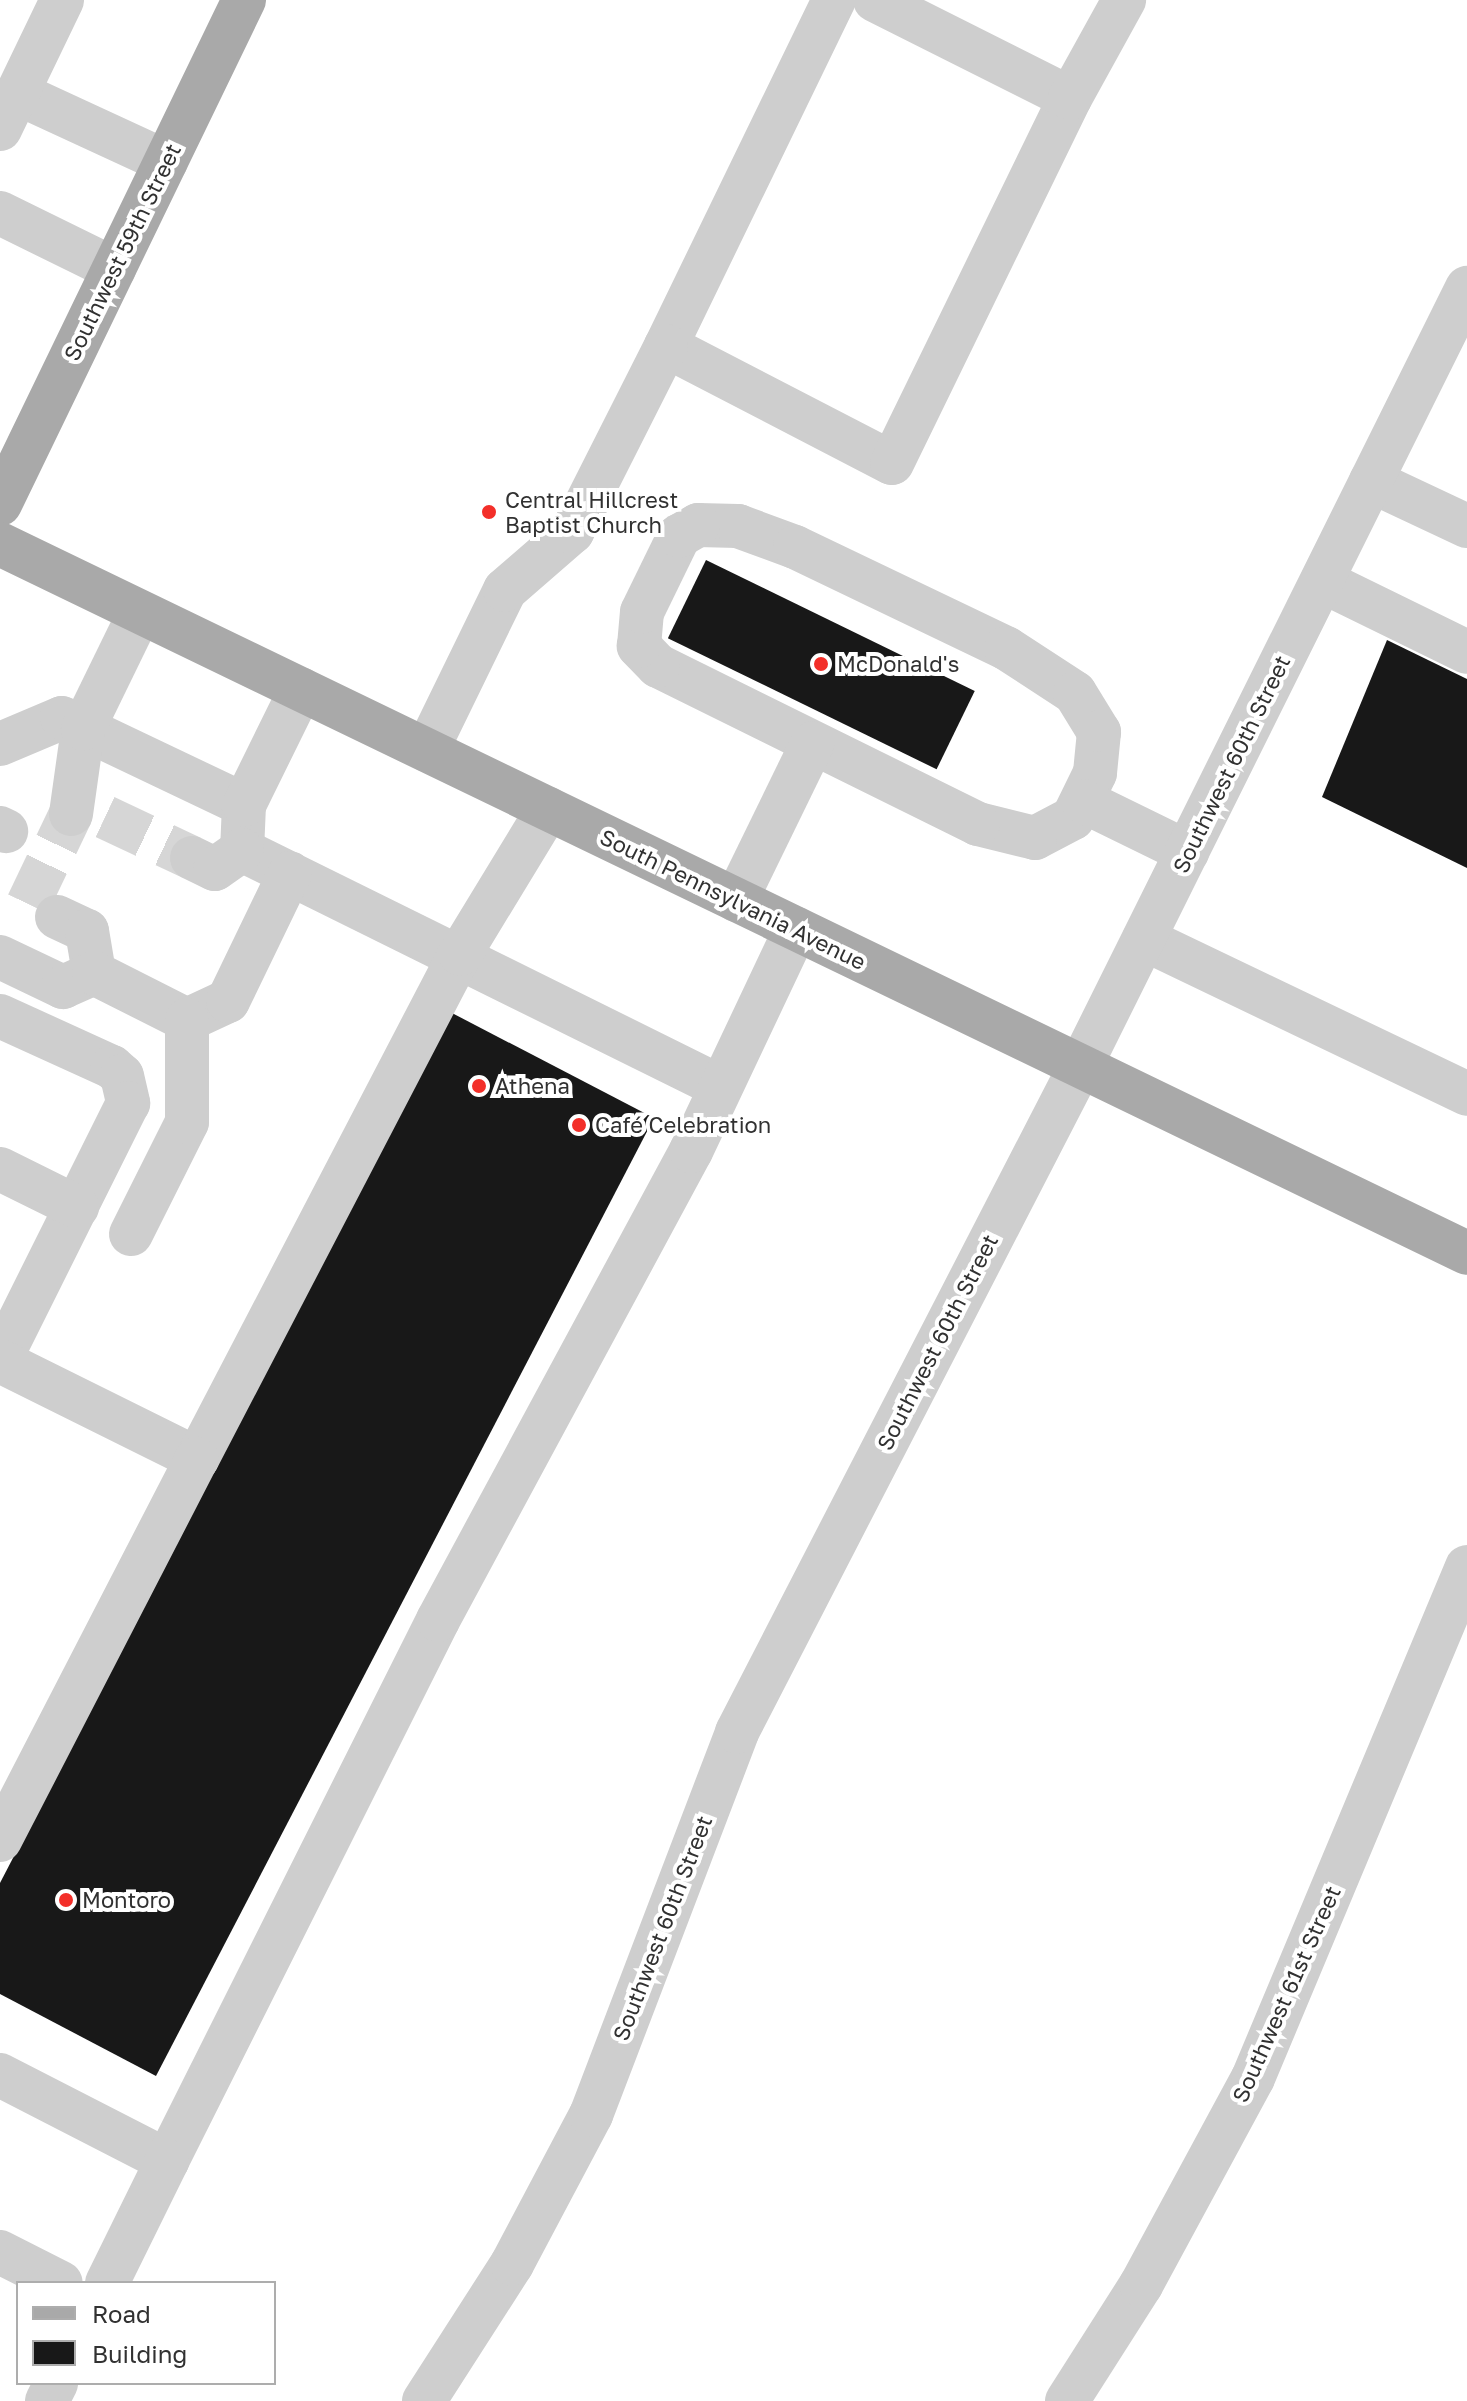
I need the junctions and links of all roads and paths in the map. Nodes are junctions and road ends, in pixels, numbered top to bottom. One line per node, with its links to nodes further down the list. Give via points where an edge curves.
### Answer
1 (62, 0): 6 (street)
2 (244, 0): 8 (main road, Southwest 59th Street)
3 (834, 0): 12 (street)
4 (875, 0): 7 (street)
5 (1124, 0): 7 (street)
6 (10, 92): 8 (street)
7 (1070, 98): 12 (street, via 892,463)
8 (166, 162): 10 (main road, Southwest 59th Street)
9 (0, 213): 10 (street)
10 (114, 269): 14 (main road, Southwest 59th Street)
11 (1467, 288): 13 (street, Southwest 60th Street)
12 (666, 346): 24 (street, via 572,532 505,590)
13 (1371, 481): 15 (street); 17 (street, Southwest 60th Street)
14 (0, 504)
15 (1467, 526)
16 (0, 544): 18 (main road, South Pennsylvania Avenue)
17 (1322, 581): 19 (street); 30 (street, Southwest 60th Street)
18 (140, 612): 20 (main road, South Pennsylvania Avenue); 21 (street)
19 (1467, 652)
20 (301, 689): 24 (main road, South Pennsylvania Avenue); 26 (street)
21 (83, 729): 22 (street, via 62,718); 26 (street); 28 (street)
22 (1, 741)
23 (812, 744): 25 (street, via 978,824 1035,838 1073,818); 25 (street, via 658,666 639,646 648,599 679,536 698,525 738,526 795,547 1006,648 1075,693 1099,732 1095,773); 33 (street)
24 (427, 750): 27 (main road, South Pennsylvania Avenue)
25 (1083, 801): 30 (street)
26 (244, 805): 29 (street)
27 (548, 809): 33 (main road, South Pennsylvania Avenue); 37 (street)
28 (84, 811)
29 (242, 850): 31 (street, via 215,869); 32 (street)
30 (1187, 852): 36 (street, Southwest 60th Street)
31 (192, 858)
32 (290, 873): 37 (street); 41 (street, via 228,1001)
33 (736, 900): 35 (main road, South Pennsylvania Avenue)
34 (57, 917): 39 (street, via 87,931)
35 (796, 929): 42 (main road, South Pennsylvania Avenue); 43 (street)
36 (1144, 939): 42 (street, Southwest 60th Street); 44 (street)
37 (460, 954): 43 (street); 50 (street)
38 (0, 957): 39 (street, via 63,987)
39 (94, 973): 41 (street)
40 (0, 1016): 46 (street, via 122,1076 128,1103)
41 (187, 1020): 47 (street, via 187,1122)
42 (1080, 1067): 48 (main road, South Pennsylvania Avenue); 58 (street, Southwest 60th Street, via 737,1732 591,2115 512,2264)
43 (721, 1087): 54 (street, via 438,1620)
44 (1467, 1094)
45 (0, 1169): 46 (street)
46 (77, 1207): 49 (street)
47 (131, 1234)
48 (1467, 1253)
49 (0, 1360): 50 (street)
50 (197, 1459): 52 (street)
51 (1467, 1567): 59 (street, Southwest 61st Street, via 1253,2078 1141,2285)
52 (0, 1840)
53 (0, 2075): 54 (street)
54 (167, 2161): 57 (street)
55 (0, 2252): 56 (street)
56 (57, 2281)
57 (108, 2281)
58 (424, 2401)
59 (1067, 2401)

